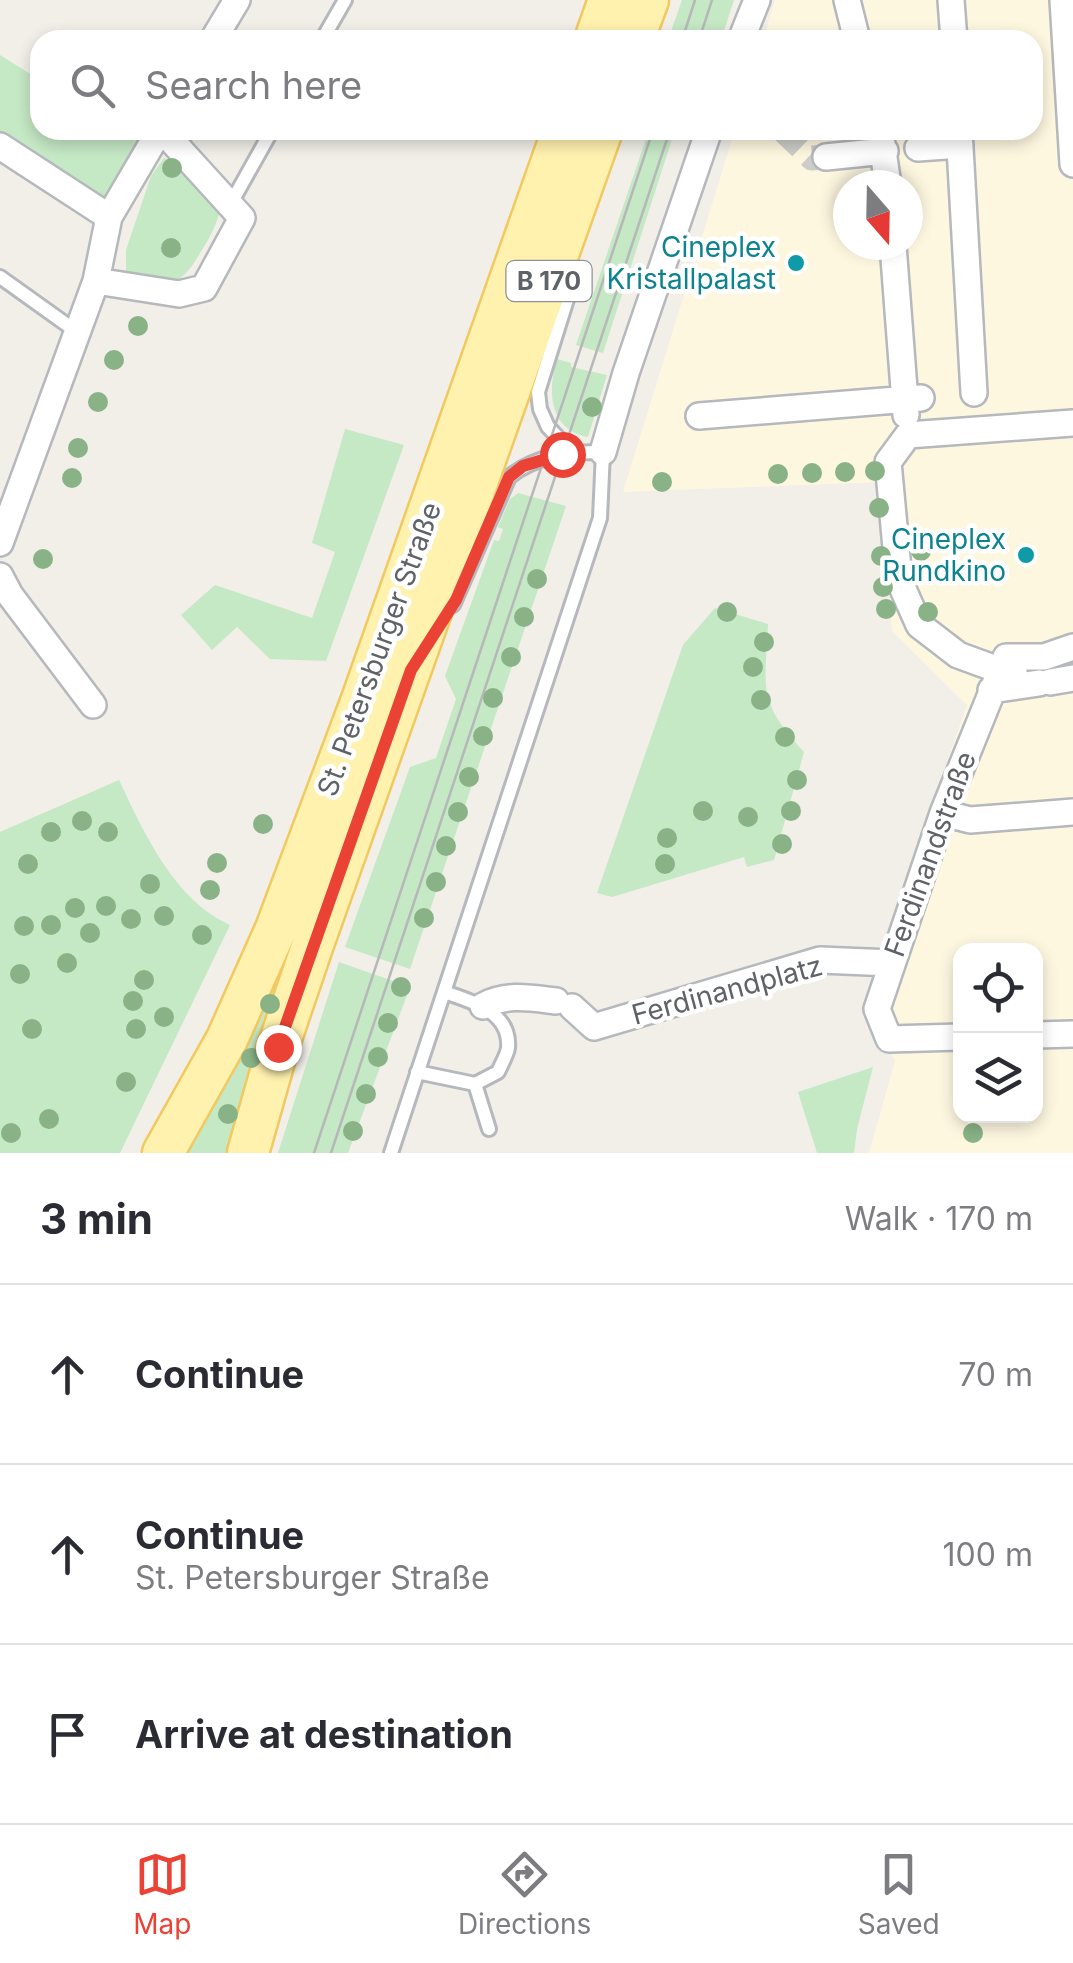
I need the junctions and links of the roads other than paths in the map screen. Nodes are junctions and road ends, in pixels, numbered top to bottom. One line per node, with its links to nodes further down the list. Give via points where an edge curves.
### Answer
1 (237, 0): 9 (street)
2 (345, 0): 10 (lane)
3 (608, 0): 11 (main road)
4 (648, 0): 12 (main road)
5 (756, 0): 13 (street)
6 (846, 0): 14 (street)
7 (952, 0): 15 (street)
8 (1063, 0): 28 (street)
9 (219, 30)
10 (328, 30)
11 (598, 30)
12 (637, 30)
13 (745, 30)
14 (854, 30)
15 (954, 30)
16 (155, 140): 32 (street)
17 (170, 140): 31 (street)
18 (266, 140): 31 (lane)
19 (560, 140): 49 (main road, St. Petersburger Straße / B 170)
20 (599, 140): 30 (main road, St. Petersburger Straße / B 170)
21 (706, 140): 43 (street)
22 (882, 140): 27 (street); 29 (street)
23 (951, 140): 26 (street)
24 (959, 140): 37 (street)
25 (0, 146): 32 (street)
26 (918, 148)
27 (826, 157)
28 (1073, 164)
29 (886, 170)
30 (578, 201): 42 (lane, via 568,293 538,392 548,426); 49 (main road, St. Petersburger Straße / B 170)
31 (230, 206): 35 (street, via 242,218 204,288 180,294)
32 (109, 217): 35 (street)
33 (895, 260): 38 (street)
34 (0, 277): 36 (lane)
35 (96, 281): 36 (street)
36 (78, 332): 44 (street)
37 (974, 394)
38 (913, 399): 39 (street); 41 (street)
39 (699, 416)
40 (1073, 423): 41 (street)
41 (908, 435): 48 (street, via 888,462 899,580 919,625 958,655)
42 (572, 452): 43 (lane); 49 (lane, via 523,466 509,477 456,600)
43 (603, 452): 54 (lane, via 600,518)
44 (12, 472): 45 (street)
45 (0, 543)
46 (0, 576): 50 (street)
47 (1073, 647): 48 (street, via 1006,657)
48 (1029, 679): 52 (street, Ferdinandstraße)
49 (390, 692): 62 (main road, St. Petersburger Straße / B 170, via 226,1039); 63 (main road, St. Petersburger Straße / B 170)
50 (93, 706)
51 (1073, 812): 52 (street, via 970,820)
52 (942, 813): 53 (street, Ferdinandstraße)
53 (892, 963): 55 (street, Ferdinandplatz, via 820,960 594,1027 564,1004 509,998); 58 (street, Ferdinandstraße, via 877,1009 889,1039)
54 (444, 992): 55 (lane); 59 (lane)
55 (483, 1006): 60 (lane, via 501,1022 508,1047 498,1072)
56 (1073, 1034): 57 (street)
57 (1043, 1035)
58 (953, 1037)
59 (417, 1072): 60 (lane); 64 (lane)
60 (475, 1084): 61 (lane)
61 (489, 1129)
62 (162, 1153)
63 (248, 1153)
64 (392, 1153)

